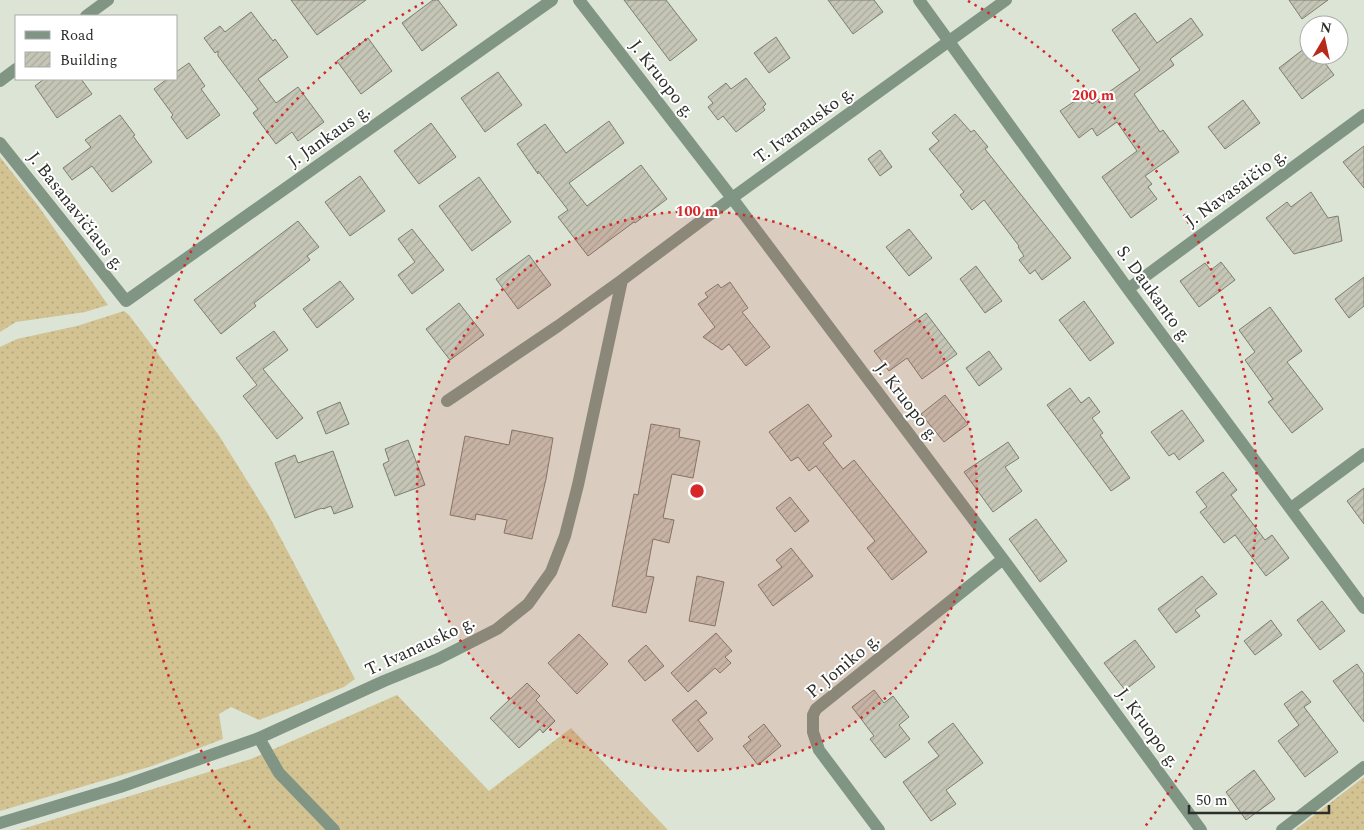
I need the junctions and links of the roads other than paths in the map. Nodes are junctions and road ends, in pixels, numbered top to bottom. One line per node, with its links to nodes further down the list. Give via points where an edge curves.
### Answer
1 (108, 0): 6 (street)
2 (552, 0): 15 (street, J. Jankaus g.)
3 (579, 0): 12 (street, J. Kruopo g.)
4 (918, 0): 7 (street, S. Daukanto g.)
5 (1006, 0): 7 (street, T. Ivanausko g.)
6 (87, 15)
7 (949, 42): 12 (street, T. Ivanausko g.); 14 (street, S. Daukanto g.)
8 (15, 70): 9 (street)
9 (0, 81)
10 (1364, 115): 14 (street, J. Navasaičio g.)
11 (0, 143): 15 (street, J. Basanavičiaus g.)
12 (732, 198): 13 (street, T. Ivanausko g.); 19 (street, J. Kruopo g.)
13 (622, 280): 16 (street, T. Ivanausko g.); 21 (street, T. Ivanausko g., via 565,536 551,572 528,604 498,629 438,659)
14 (1128, 289): 18 (street, S. Daukanto g.)
15 (126, 301)
16 (447, 401)
17 (1364, 454): 18 (street)
18 (1291, 508): 20 (street, S. Daukanto g.)
19 (1003, 559): 25 (street, P. Joniko g., via 816,709 813,715 813,732 819,750); 26 (street, J. Kruopo g.)
20 (1364, 608)
21 (259, 738): 23 (street, T. Ivanausko g., via 120,787); 24 (street, via 279,774)
22 (1364, 767): 27 (street)
23 (0, 823)
24 (334, 830)
25 (879, 830)
26 (1201, 830)
27 (1282, 830)

